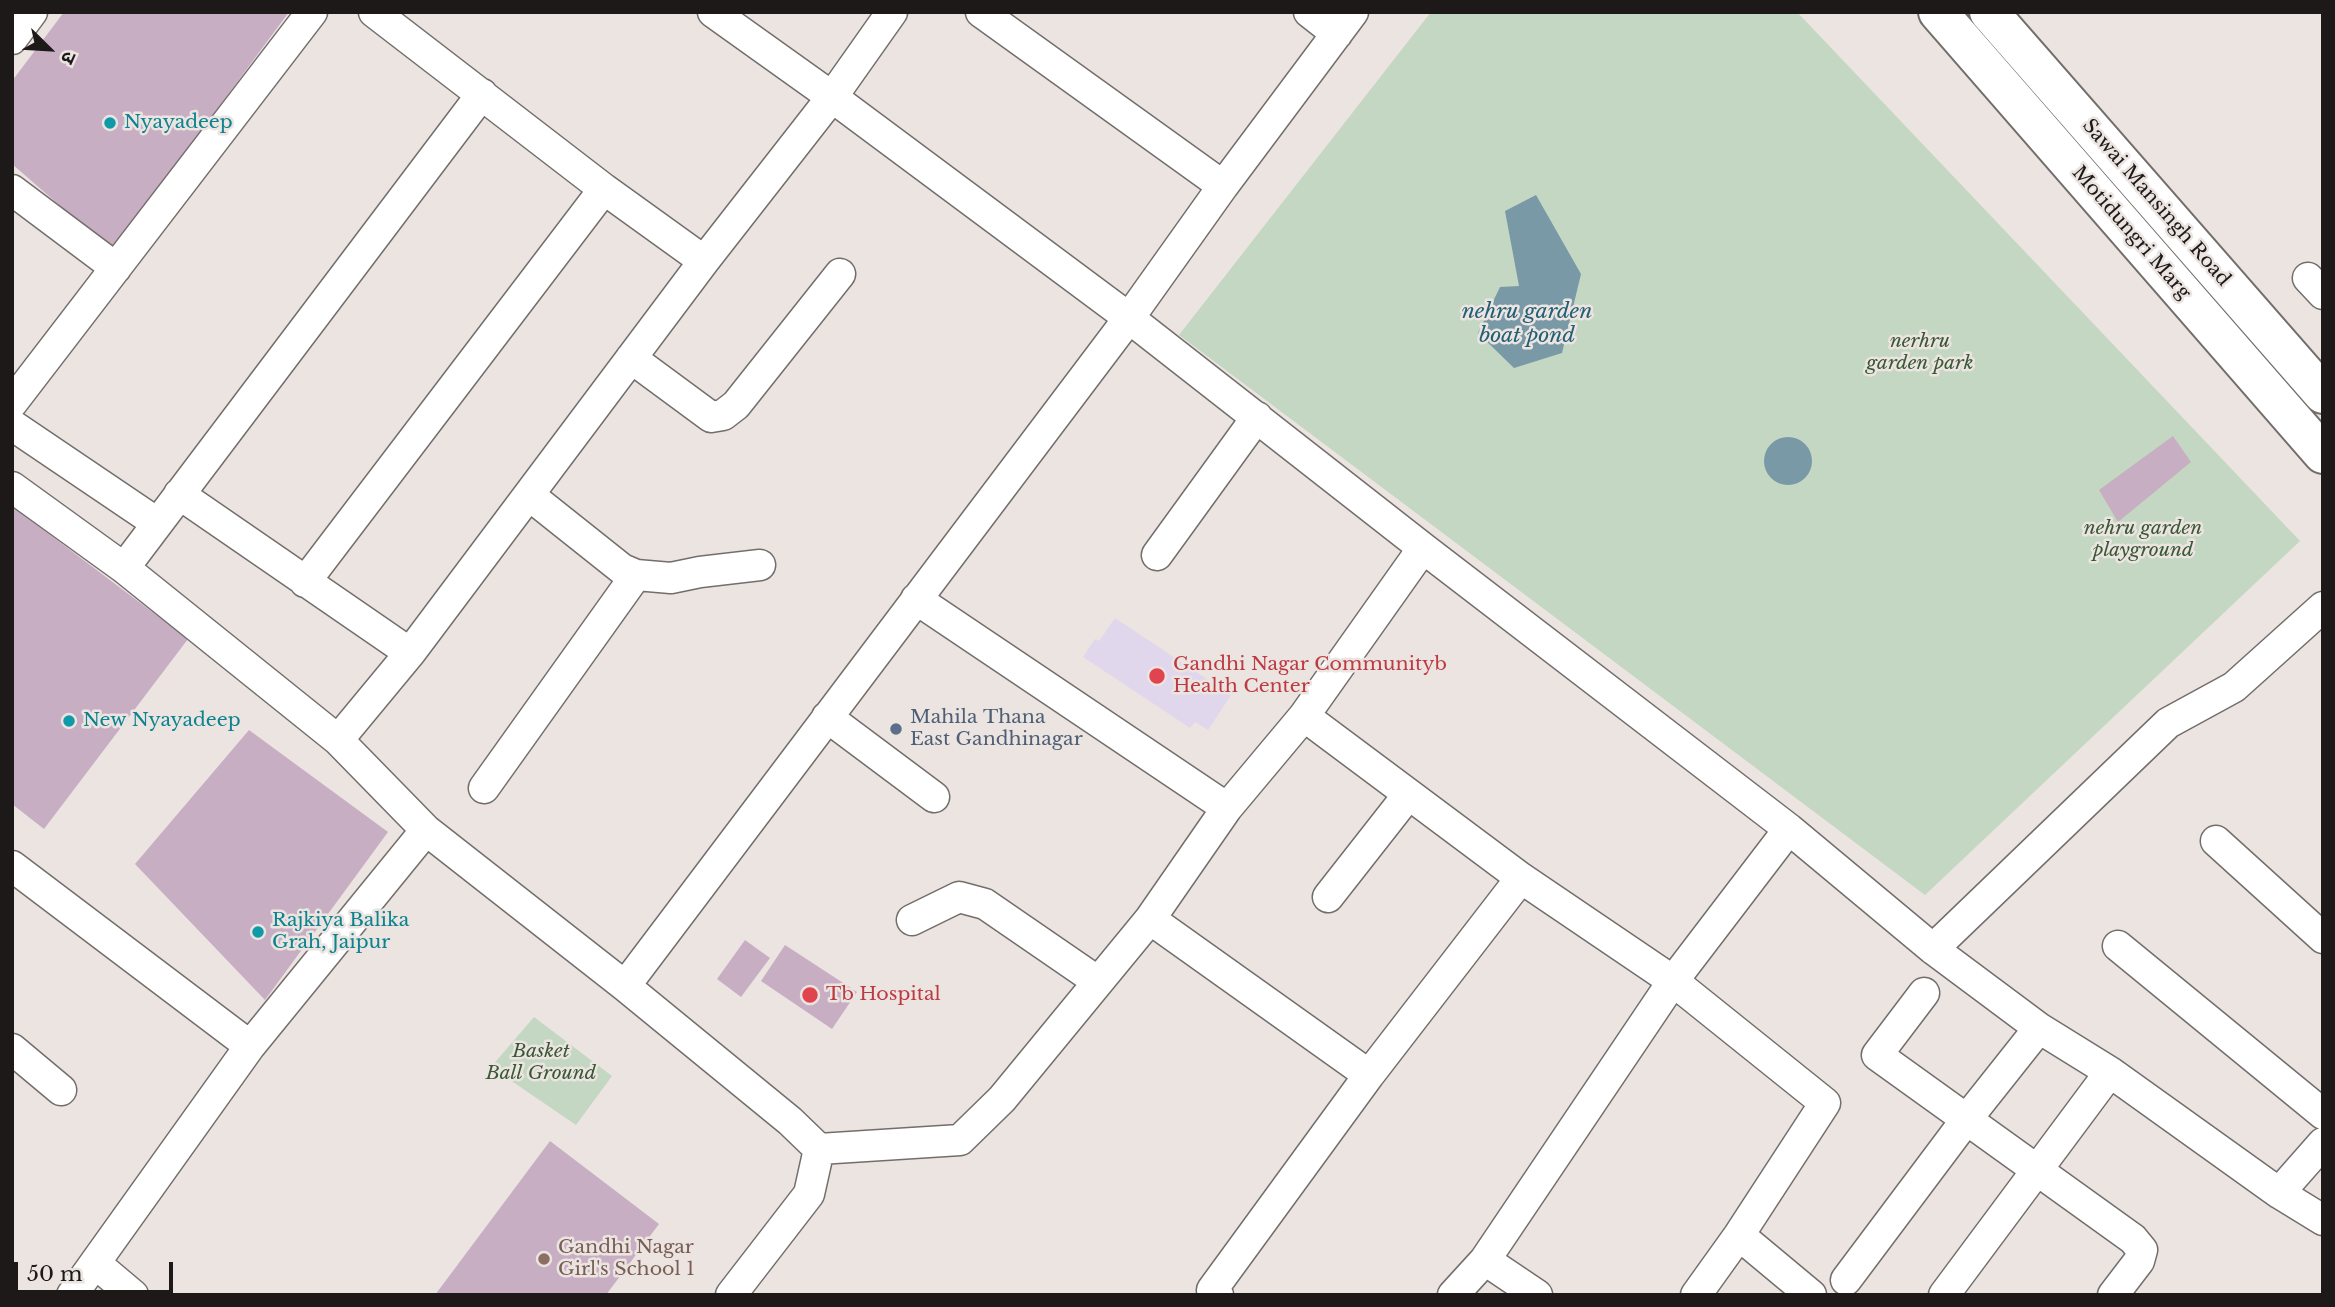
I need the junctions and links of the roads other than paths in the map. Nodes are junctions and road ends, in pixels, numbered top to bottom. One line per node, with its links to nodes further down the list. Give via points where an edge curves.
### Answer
1 (32, 12): 11 (street)
2 (312, 12): 18 (street)
3 (374, 12): 12 (street)
4 (713, 12): 13 (street)
5 (892, 12): 13 (street)
6 (981, 12): 14 (street)
7 (1309, 12): 10 (street)
8 (1938, 12): 26 (main road, Motidungri Marg)
9 (1989, 12): 22 (main road, Sawai Mansingh Road)
10 (1345, 23): 14 (street)
11 (12, 39)
12 (482, 94): 15 (street); 28 (street)
13 (832, 97): 17 (street); 20 (street)
14 (1223, 186): 20 (street)
15 (604, 189): 17 (street); 36 (street)
16 (12, 190): 18 (street)
17 (704, 261): 21 (street)
18 (116, 268): 23 (street)
19 (839, 274): 21 (street, via 736,405 723,415 710,416)
20 (1129, 318): 24 (street); 37 (street)
21 (631, 358): 29 (street)
22 (2323, 394)
23 (12, 403)
24 (1257, 417): 31 (street); 32 (street)
25 (12, 425): 30 (street)
26 (2323, 454)
27 (12, 487): 34 (street)
28 (179, 494): 30 (street); 36 (street)
29 (529, 495): 35 (street, via 622,569); 39 (street)
30 (158, 523): 34 (street)
31 (1423, 548): 40 (street); 47 (street)
32 (1157, 555)
33 (760, 565): 35 (street, via 671,578)
34 (124, 568): 42 (street)
35 (636, 575): 43 (street)
36 (305, 582): 39 (street)
37 (916, 598): 41 (street); 46 (street)
38 (2323, 607): 57 (street, via 2234,687 2168,723)
39 (410, 653): 42 (street)
40 (1304, 716): 44 (street); 46 (street)
41 (827, 718): 45 (street); 60 (street)
42 (338, 740): 48 (street)
43 (484, 788)
44 (1408, 795): 51 (street); 52 (street)
45 (934, 797)
46 (1227, 808): 53 (street)
47 (1789, 829): 57 (street); 59 (street)
48 (426, 830): 60 (street); 63 (street)
49 (2216, 841): 55 (street)
50 (12, 866): 63 (street)
51 (1521, 878): 59 (street); 66 (street)
52 (1328, 897)
53 (1150, 919): 58 (street); 66 (street)
54 (912, 920): 58 (street, via 958,897 985,904)
55 (2323, 938)
56 (2118, 946): 68 (street)
57 (1933, 949): 62 (street)
58 (1097, 981): 71 (street, via 1002,1099 960,1140)
59 (1673, 981): 75 (street, via 1825,1103); 76 (street)
60 (625, 986): 71 (street)
61 (1924, 993): 69 (street, via 1877,1055)
62 (2039, 1028): 65 (street); 69 (street)
63 (250, 1046): 77 (street)
64 (12, 1049): 67 (street)
65 (2110, 1072): 72 (street); 73 (street)
66 (1369, 1075): 82 (street, via 1212,1290)
67 (61, 1090)
68 (2323, 1114)
69 (1966, 1120): 72 (street); 78 (street)
70 (2321, 1147): 73 (street)
71 (818, 1149): 81 (street, via 809,1194)
72 (2036, 1171): 87 (street); 88 (street, via 2142,1250)
73 (2279, 1193): 74 (street)
74 (2323, 1220)
75 (1739, 1235): 85 (street); 86 (street)
76 (1485, 1260): 83 (street); 84 (street)
77 (95, 1263): 79 (street); 80 (street)
78 (1846, 1280)
79 (72, 1295)
80 (133, 1295)
81 (731, 1295)
82 (1218, 1295)
83 (1453, 1295)
84 (1536, 1295)
85 (1696, 1295)
86 (1811, 1295)
87 (1944, 1295)
88 (2113, 1295)

